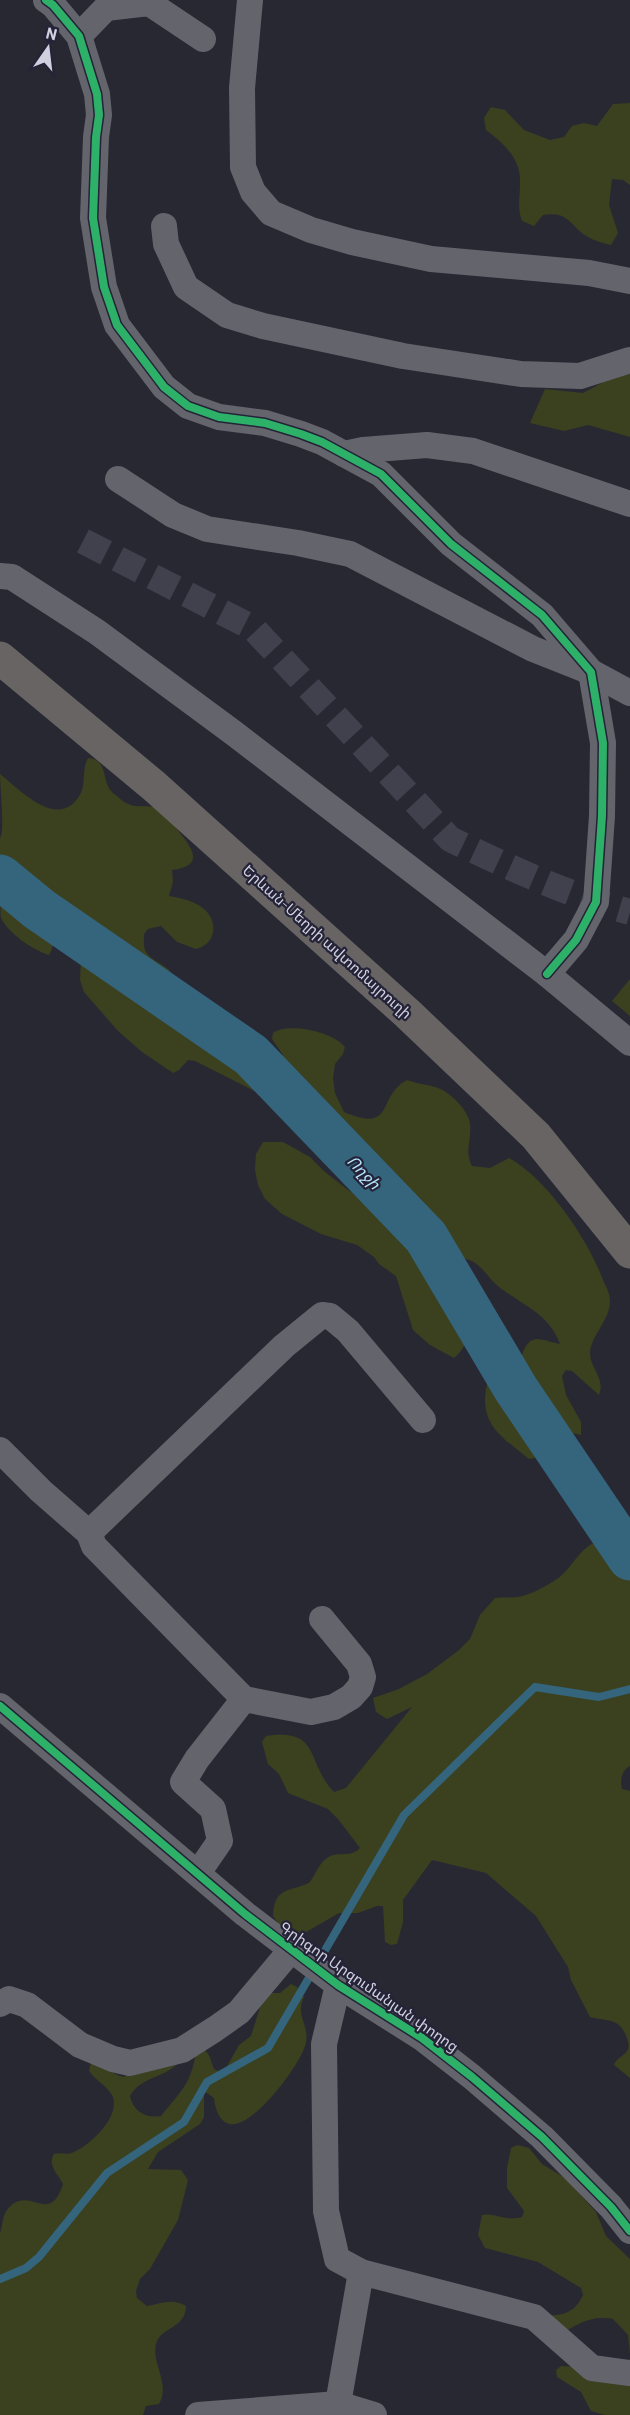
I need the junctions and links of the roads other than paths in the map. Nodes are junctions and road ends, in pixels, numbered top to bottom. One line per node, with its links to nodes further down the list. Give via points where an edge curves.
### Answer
1 (46, 0): 3 (street)
2 (250, 0): 6 (street, via 242,88 243,167 253,192 272,213 311,230 430,259 589,273)
3 (80, 36): 4 (street, via 106,8 149,3); 8 (street, via 99,115 93,218 104,287 117,325 164,387 188,406 219,417 265,423 322,442)
4 (203, 39)
5 (164, 226): 7 (street, via 166,244 186,287 227,315 254,323 403,356 522,374 580,376)
6 (630, 281)
7 (630, 360)
8 (344, 454): 10 (street, via 427,445 474,451); 13 (street, via 381,474 451,544 542,615)
9 (118, 479): 13 (street, via 173,515 207,529 350,554 532,649)
10 (630, 504)
11 (0, 576): 15 (street, via 12,577 97,632)
12 (0, 658): 17 (highway, Երևան-Մեղրի ավտոմայրուղի, via 154,786 408,1014 536,1136)
13 (591, 672): 14 (street); 15 (street, via 603,743 596,902 576,940)
14 (630, 693)
15 (548, 974): 16 (street)
16 (630, 1043)
17 (630, 1252)
18 (423, 1420): 20 (street, via 348,1331 330,1316 322,1315 284,1346)
19 (0, 1450): 20 (street)
20 (89, 1533): 22 (street, via 94,1546)
21 (322, 1619): 22 (street, via 359,1664 363,1677 351,1697 334,1707 311,1712)
22 (244, 1699): 24 (street, via 183,1782 213,1809 220,1841)
23 (0, 1706): 24 (street, Գրիգոր Արզումանյան փողոց)
24 (198, 1873): 25 (street, Գրիգոր Արզումանյան փողոց)
25 (291, 1950): 26 (street, Գրիգոր Արզումանյան փողոց); 27 (street, via 239,2012 182,2050 130,2062 80,2045 27,2005 9,1999)
26 (338, 1985): 28 (street, Գրիգոր Արզումանյան փողոց, via 422,2038 471,2077 542,2137); 29 (street, via 324,2044 326,2211 337,2259)
27 (0, 2004)
28 (630, 2231)
29 (361, 2272): 30 (street, via 534,2317 592,2368); 31 (street)
30 (630, 2373)
31 (338, 2404): 32 (street); 33 (street)
32 (198, 2415)
33 (374, 2415)

